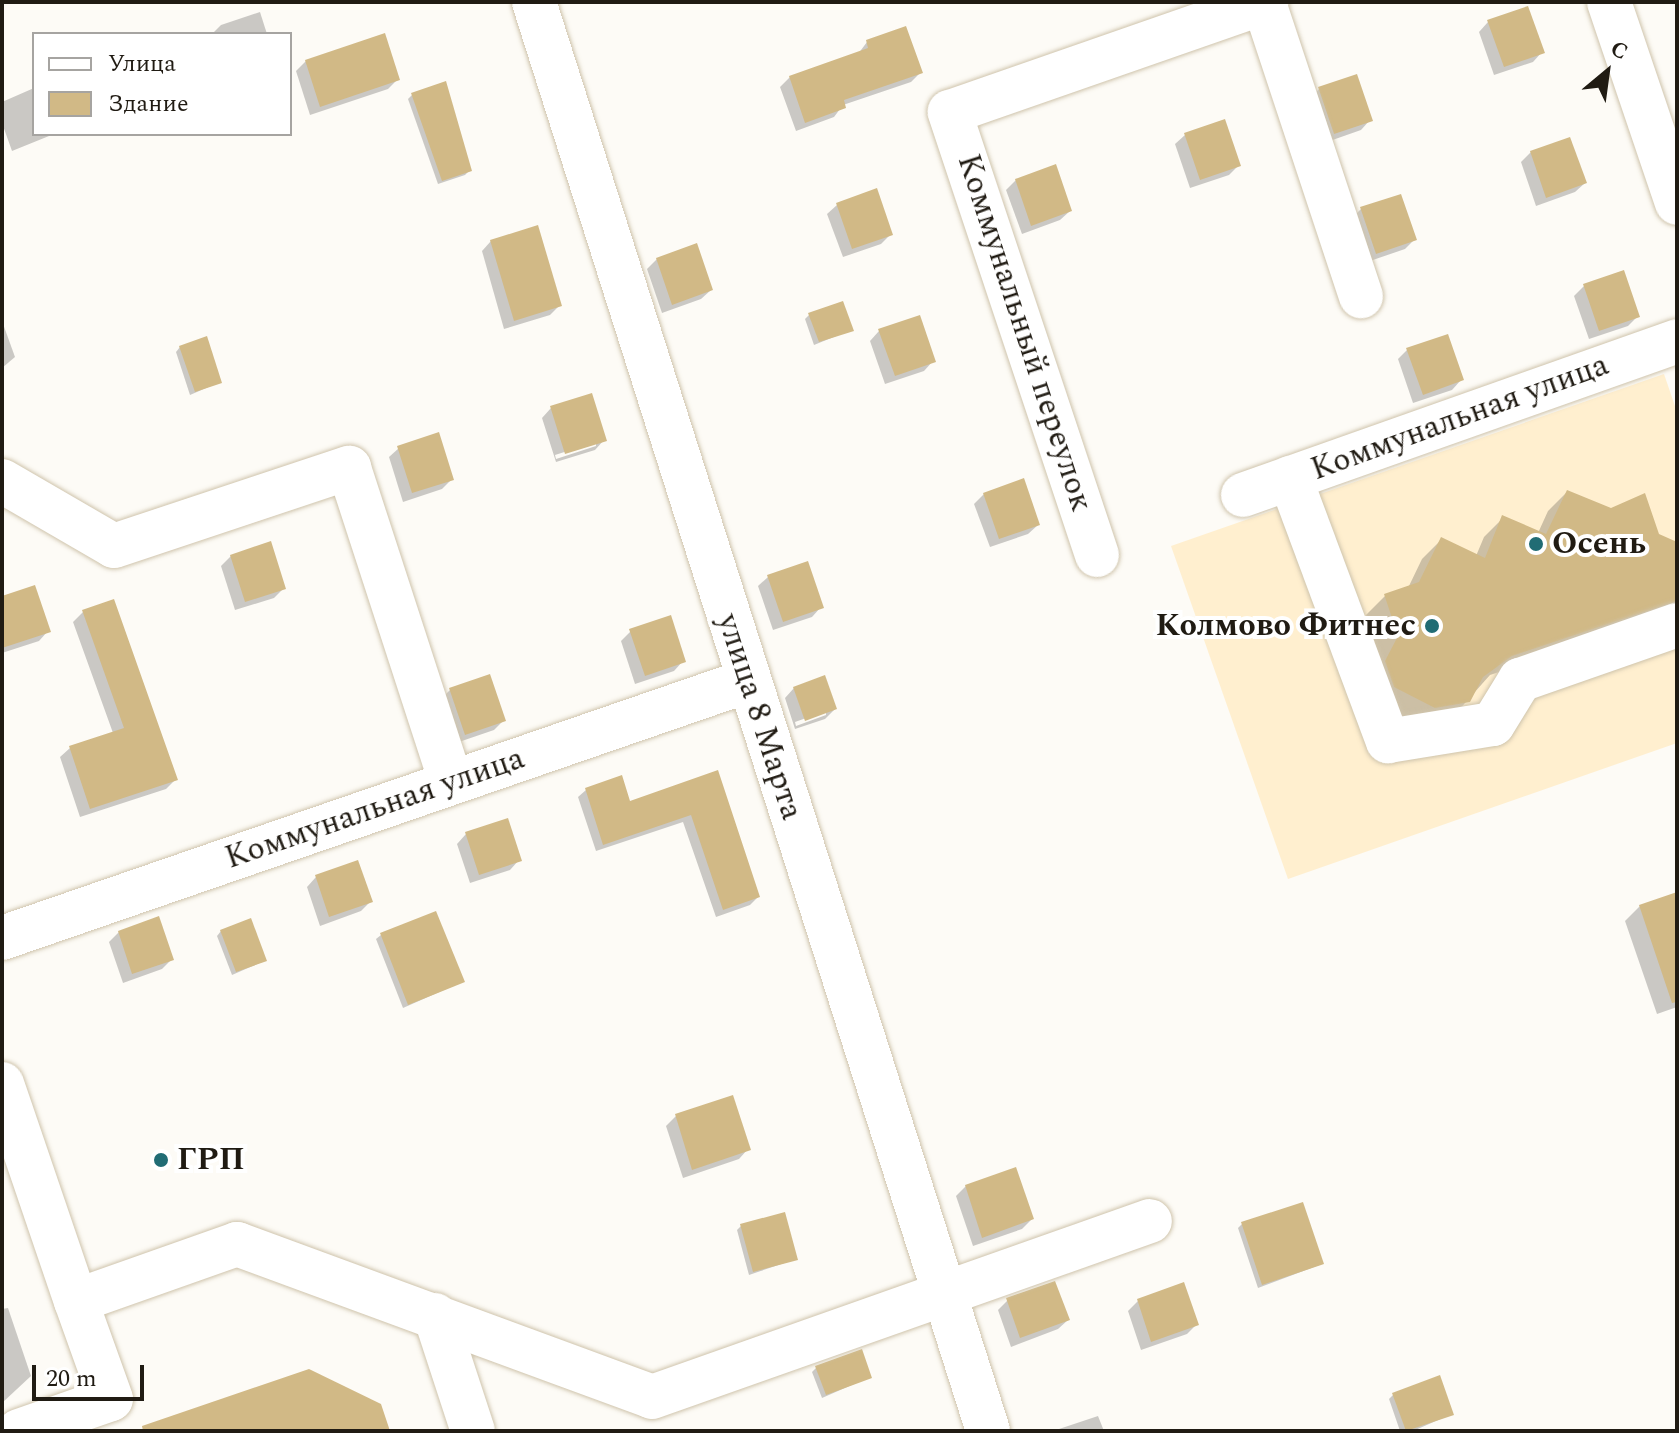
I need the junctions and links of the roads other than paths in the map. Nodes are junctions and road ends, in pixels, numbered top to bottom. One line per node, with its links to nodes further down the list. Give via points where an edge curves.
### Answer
1 (534, 2): 12 (street, улица 8 Марта)
2 (1265, 2): 5 (street); 10 (street, Коммунальный переулок, via 950,112)
3 (1609, 2): 4 (street)
4 (1677, 203)
5 (1361, 296)
6 (1677, 341): 7 (street, Коммунальная улица)
7 (1290, 478): 9 (street, Коммунальная улица); 11 (street, via 1388,741 1493,724 1520,680)
8 (2, 481): 13 (street, via 114,546 349,468)
9 (1243, 495)
10 (1097, 555)
11 (1677, 625)
12 (747, 681): 13 (street, Коммунальная улица); 18 (street, улица 8 Марта)
13 (451, 782): 14 (street, Коммунальная улица)
14 (2, 938)
15 (2, 1084): 16 (street)
16 (15, 1165): 19 (street)
17 (1150, 1221): 18 (street)
18 (944, 1294): 20 (street, via 652,1397); 24 (street, улица 8 Марта)
19 (76, 1301): 20 (street, via 237,1244); 21 (street)
20 (435, 1315): 23 (street)
21 (116, 1415): 22 (street)
22 (19, 1431)
23 (473, 1431)
24 (988, 1431)

